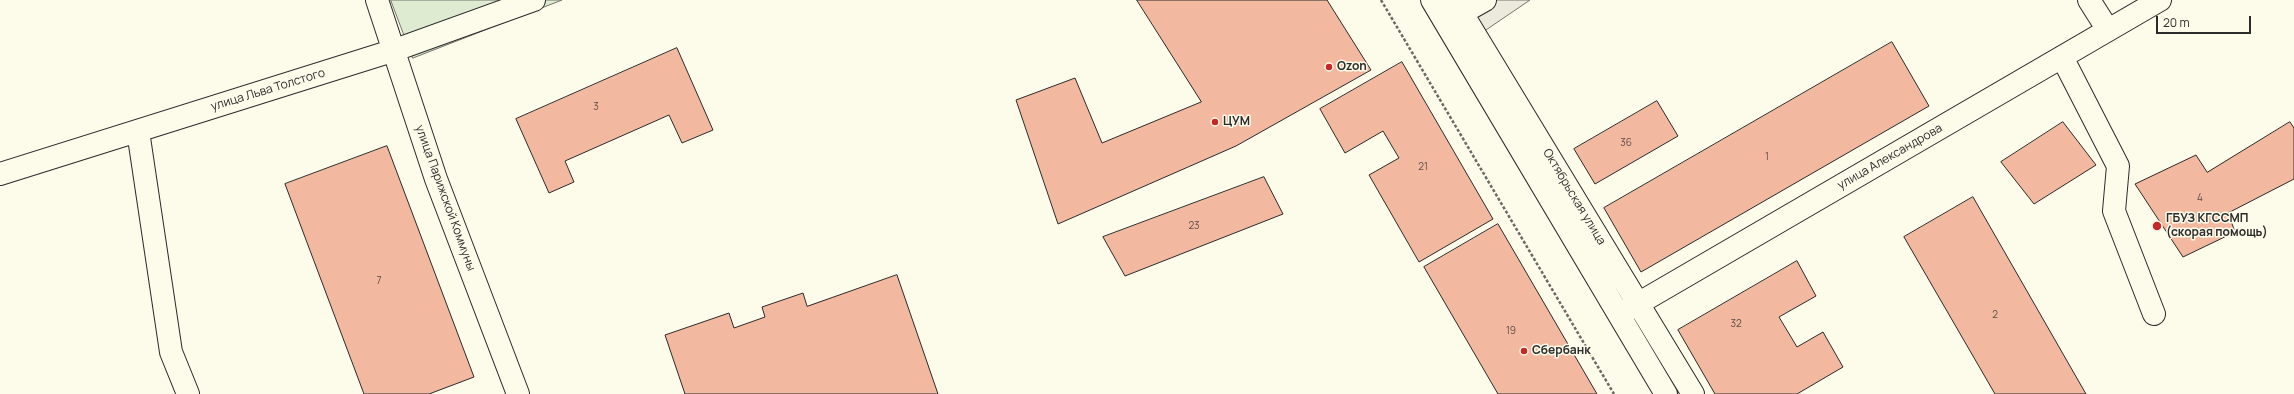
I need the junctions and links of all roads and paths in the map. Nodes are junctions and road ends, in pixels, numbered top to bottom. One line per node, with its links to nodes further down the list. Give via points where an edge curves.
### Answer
1 (377, 0): 10 (street, улица Парижской Коммуны)
2 (534, 0): 10 (street, улица Льва Толстого)
3 (1381, 0): 19 (path)
4 (1432, 0): 8 (street, Октябрьская улица)
5 (1485, 0): 8 (street)
6 (2089, 0): 9 (street)
7 (2160, 0): 9 (street, улица Александрова)
8 (1454, 12): 14 (street, Октябрьская улица); 15 (street, Октябрьская улица)
9 (2108, 30): 11 (street, улица Александрова)
10 (395, 50): 12 (street, улица Льва Толстого); 18 (street, улица Парижской Коммуны, via 436,179)
11 (2062, 57): 14 (street, улица Александрова); 16 (street, via 2118,166 2114,211)
12 (138, 131): 13 (street, улица Льва Толстого); 17 (street, via 171,352)
13 (0, 174)
14 (1638, 303): 15 (street, улица Александрова); 21 (street, Октябрьская улица)
15 (1619, 314): 20 (street, Октябрьская улица)
16 (2154, 314)
17 (188, 394)
18 (518, 394)
19 (1614, 394)
20 (1666, 394)
21 (1693, 394)

